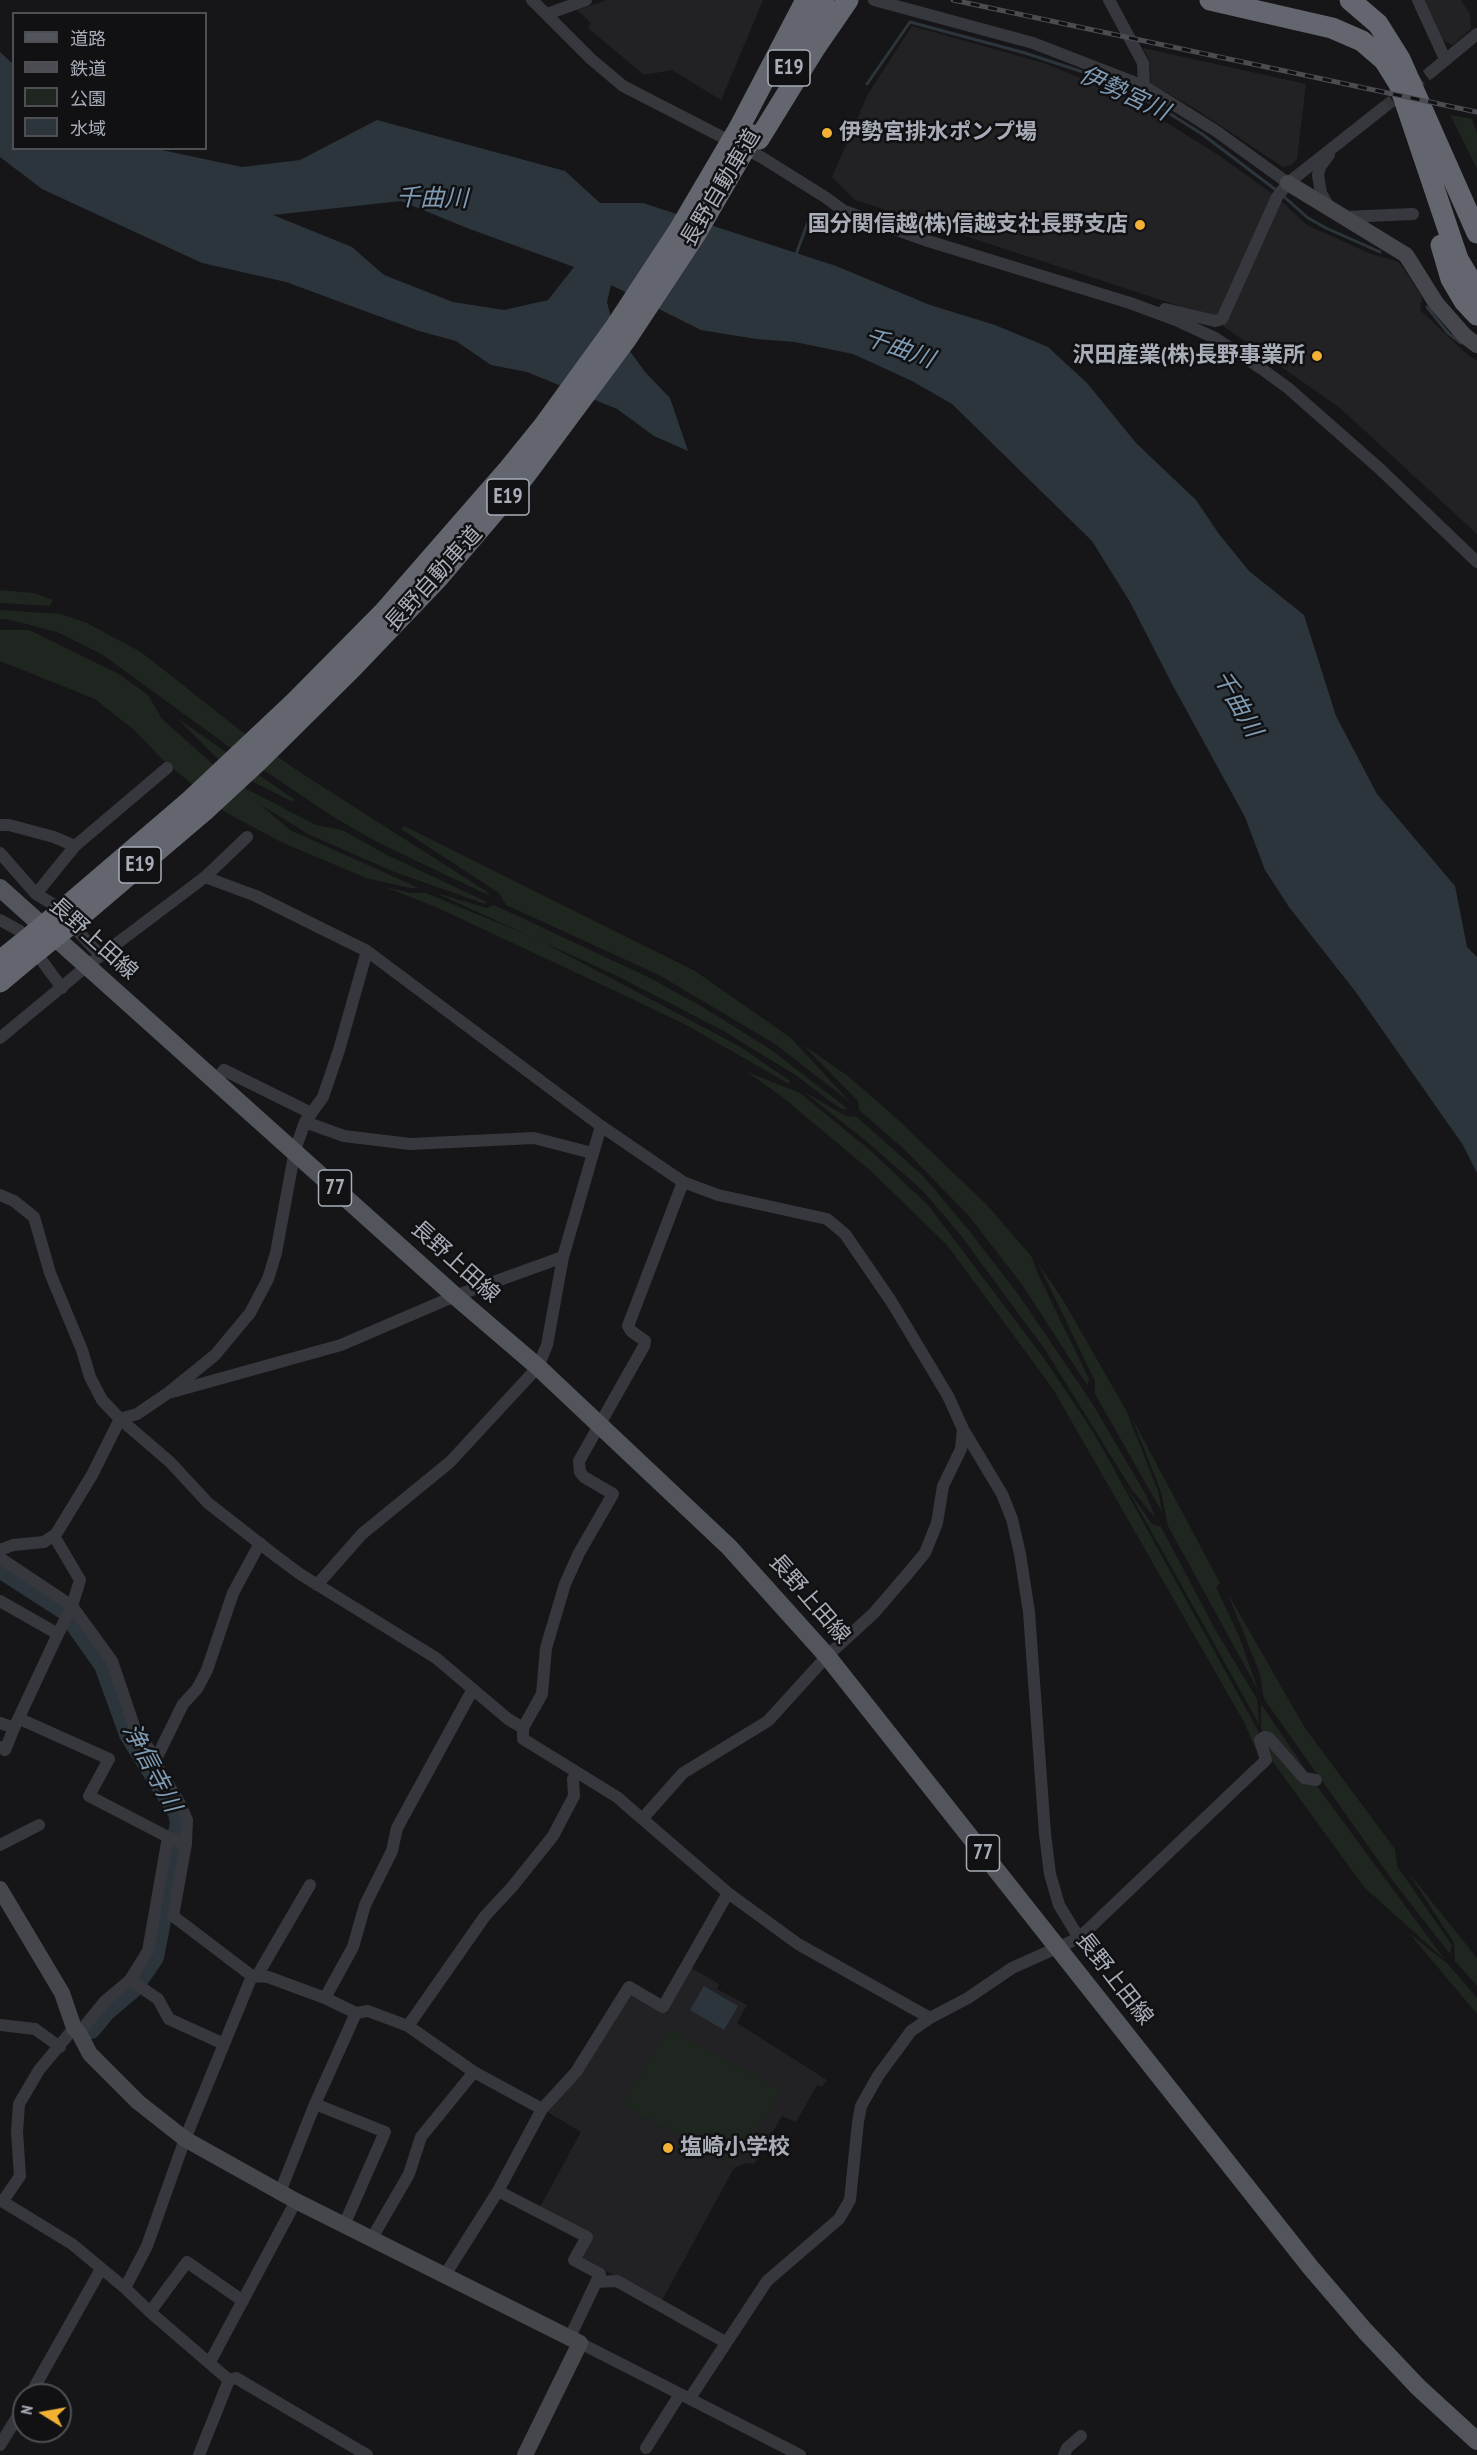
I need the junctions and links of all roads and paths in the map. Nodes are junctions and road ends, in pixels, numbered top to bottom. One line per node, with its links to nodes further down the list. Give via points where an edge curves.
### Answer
1 (532, 0): 12 (street)
2 (586, 0): 12 (street)
3 (799, 0): 16 (highway)
4 (806, 0): 16 (highway, 長野自動車道 / E19)
5 (824, 0): 21 (highway, 長野自動車道 / E19)
6 (848, 0): 21 (highway)
7 (874, 0): 17 (street, via 1033,43)
8 (1109, 0): 17 (street, via 1143,63)
9 (1210, 0): 20 (highway, via 1321,25 1362,41 1393,72)
10 (1350, 0): 18 (highway, via 1378,24)
11 (1418, 0): 14 (street)
12 (547, 14): 29 (street, via 623,86 760,157 844,211)
13 (1477, 34): 14 (street)
14 (1445, 59): 15 (street)
15 (1431, 72)
16 (768, 75): 21 (highway, 長野自動車道 / E19)
17 (1144, 86): 23 (street, via 1216,131)
18 (1413, 87): 26 (highway); 27 (highway)
19 (1383, 108): 22 (street)
20 (1410, 116): 28 (highway, via 1458,259); 30 (highway, via 1446,267 1457,291)
21 (750, 134): 34 (highway, 長野自動車道 / E19, bridge, via 545,424 507,471 431,560 247,749); 34 (highway, 長野自動車道 / E19, bridge, via 695,235 524,477 445,570 306,714)
22 (1337, 144): 23 (street); 24 (street, via 1318,176 1321,193)
23 (1282, 190): 24 (street); 29 (street, via 1222,319 1215,321 1159,307)
24 (1337, 212): 25 (street); 31 (street, via 1406,255 1436,303)
25 (1413, 214)
26 (1477, 233)
27 (1477, 273)
28 (1477, 291)
29 (1138, 306): 32 (street, via 1215,338 1262,369 1380,469)
30 (1477, 315)
31 (1477, 345)
32 (1477, 562)
33 (167, 768): 37 (street)
34 (198, 805): 44 (highway, 長野自動車道 / E19, bridge)
35 (0, 825): 37 (street, via 54,837)
36 (247, 837): 39 (street)
37 (75, 846): 41 (street)
38 (0, 853): 41 (street)
39 (205, 877): 45 (street, via 256,896); 47 (street)
40 (0, 888): 47 (main road, 長野上田線 / 77)
41 (36, 894): 47 (street, via 51,903)
42 (0, 910): 43 (street)
43 (4, 922): 49 (street, via 20,931)
44 (26, 950): 46 (highway, 長野自動車道 / E19); 48 (highway, 長野自動車道 / E19)
45 (367, 951): 52 (street, via 323,1097); 53 (street)
46 (0, 961)
47 (94, 961): 49 (street); 51 (main road, 長野上田線 / 77)
48 (0, 982)
49 (62, 988): 50 (street)
50 (0, 1038)
51 (215, 1081): 52 (street, via 225,1070); 54 (main road, 長野上田線 / 77)
52 (308, 1118): 54 (street); 55 (street, via 344,1136 410,1144 534,1138)
53 (601, 1126): 55 (street); 56 (street)
54 (295, 1150): 59 (main road, 長野上田線 / 77); 61 (street, via 268,1279 245,1321 215,1354)
55 (592, 1153): 58 (street)
56 (683, 1182): 63 (street, via 629,1322 629,1329 645,1341 644,1346); 64 (street, via 718,1195 827,1219 845,1234 891,1301 948,1396)
57 (0, 1195): 62 (street, via 34,1216 50,1273 90,1377 102,1400)
58 (563, 1257): 59 (street); 60 (street, via 548,1345)
59 (455, 1296): 60 (main road, 長野上田線 / 77); 61 (street, via 341,1345)
60 (538, 1366): 63 (main road, 長野上田線 / 77); 69 (street, via 450,1462 362,1534)
61 (168, 1394): 62 (street, via 137,1414)
62 (120, 1419): 65 (street, via 92,1475); 66 (street, via 170,1462 208,1503)
63 (600, 1425): 73 (main road, 長野上田線 / 77, via 715,1532); 77 (street, via 580,1456 580,1472 613,1494 566,1584 546,1648 542,1694)
64 (963, 1429): 73 (street, via 961,1449 943,1486 940,1511 925,1553 874,1613); 91 (street, via 1002,1494 1020,1554 1033,1648 1050,1874 1059,1905)
65 (54, 1536): 67 (street, via 44,1542); 71 (street, via 80,1580)
66 (260, 1543): 69 (street); 79 (street, via 234,1593 207,1670 183,1704)
67 (0, 1550)
68 (0, 1558): 71 (street)
69 (317, 1585): 74 (street, via 436,1658)
70 (0, 1601): 72 (street)
71 (72, 1607): 72 (street); 79 (street, via 112,1662 135,1729)
72 (59, 1634): 76 (street)
73 (827, 1656): 82 (street, via 768,1721 683,1773); 92 (main road, 長野上田線 / 77)
74 (472, 1689): 77 (street); 95 (street, via 397,1828 392,1851 365,1905 353,1947)
75 (0, 1723): 76 (street)
76 (17, 1723): 78 (street, via 5,1750); 84 (street, via 109,1759 89,1796)
77 (523, 1728): 80 (street, via 523,1739)
78 (0, 1747)
79 (156, 1759): 85 (street, via 187,1820)
80 (576, 1774): 82 (street, via 617,1797); 99 (street, via 574,1796 553,1836 485,1916)
81 (1316, 1780): 91 (street, via 1304,1778 1264,1737 1260,1740 1266,1760)
82 (643, 1818): 89 (street)
83 (39, 1825): 86 (street)
84 (169, 1837): 85 (street); 90 (street)
85 (184, 1843): 90 (street)
86 (0, 1845)
87 (310, 1885): 93 (street)
88 (0, 1889): 100 (street, via 62,1993)
89 (728, 1893): 97 (street, via 798,1944); 105 (street, via 663,2007 629,1987 576,2072)
90 (164, 1913): 93 (street); 94 (street)
91 (1079, 1938): 92 (street)
92 (1059, 1948): 97 (street, via 1012,1968 954,2007); 127 (main road, 長野上田線 / 77, via 1311,2268 1418,2387)
93 (254, 1976): 95 (street, via 268,1977); 101 (street)
94 (134, 1983): 100 (street, via 105,2001); 101 (street, via 158,1999 169,2019)
95 (325, 1998): 96 (street)
96 (356, 2013): 99 (street, via 368,2011); 104 (street)
97 (930, 2018): 120 (street, via 910,2031 861,2106 850,2200 839,2219 767,2281)
98 (0, 2025): 102 (street, via 35,2029)
99 (408, 2026): 103 (street)
100 (76, 2031): 102 (street); 106 (street, via 90,2054 138,2102)
101 (224, 2044): 106 (street)
102 (60, 2047): 109 (street, via 39,2070 19,2104 20,2176)
103 (474, 2072): 105 (street); 112 (street, via 421,2137 410,2174)
104 (315, 2104): 108 (street); 111 (street, via 385,2132)
105 (542, 2109): 107 (street)
106 (185, 2139): 108 (street); 116 (street, via 147,2246)
107 (498, 2191): 114 (street); 115 (street, via 587,2237 574,2260 600,2274)
108 (280, 2192): 110 (street)
109 (1, 2200): 113 (street, via 72,2244)
110 (296, 2201): 111 (street); 117 (street)
111 (344, 2225): 112 (street)
112 (372, 2238): 114 (street)
113 (101, 2269): 116 (street); 123 (street)
114 (445, 2275): 119 (street)
115 (596, 2282): 119 (street); 120 (street, via 617,2281)
116 (125, 2288): 118 (street)
117 (243, 2301): 118 (street, via 187,2262); 121 (street)
118 (150, 2312): 121 (street)
119 (575, 2340): 124 (street); 132 (street)
120 (725, 2342): 124 (street)
121 (210, 2362): 122 (street)
122 (229, 2380): 130 (street); 131 (street, via 236,2378)
123 (37, 2383)
124 (685, 2396): 129 (street); 133 (street)
125 (12, 2426): 128 (street)
126 (1081, 2436): 134 (street, via 1066,2448)
127 (1477, 2441)
128 (0, 2445)
129 (646, 2448)
130 (200, 2455)
131 (367, 2455)
132 (525, 2455)
133 (800, 2455)
134 (1064, 2455)

